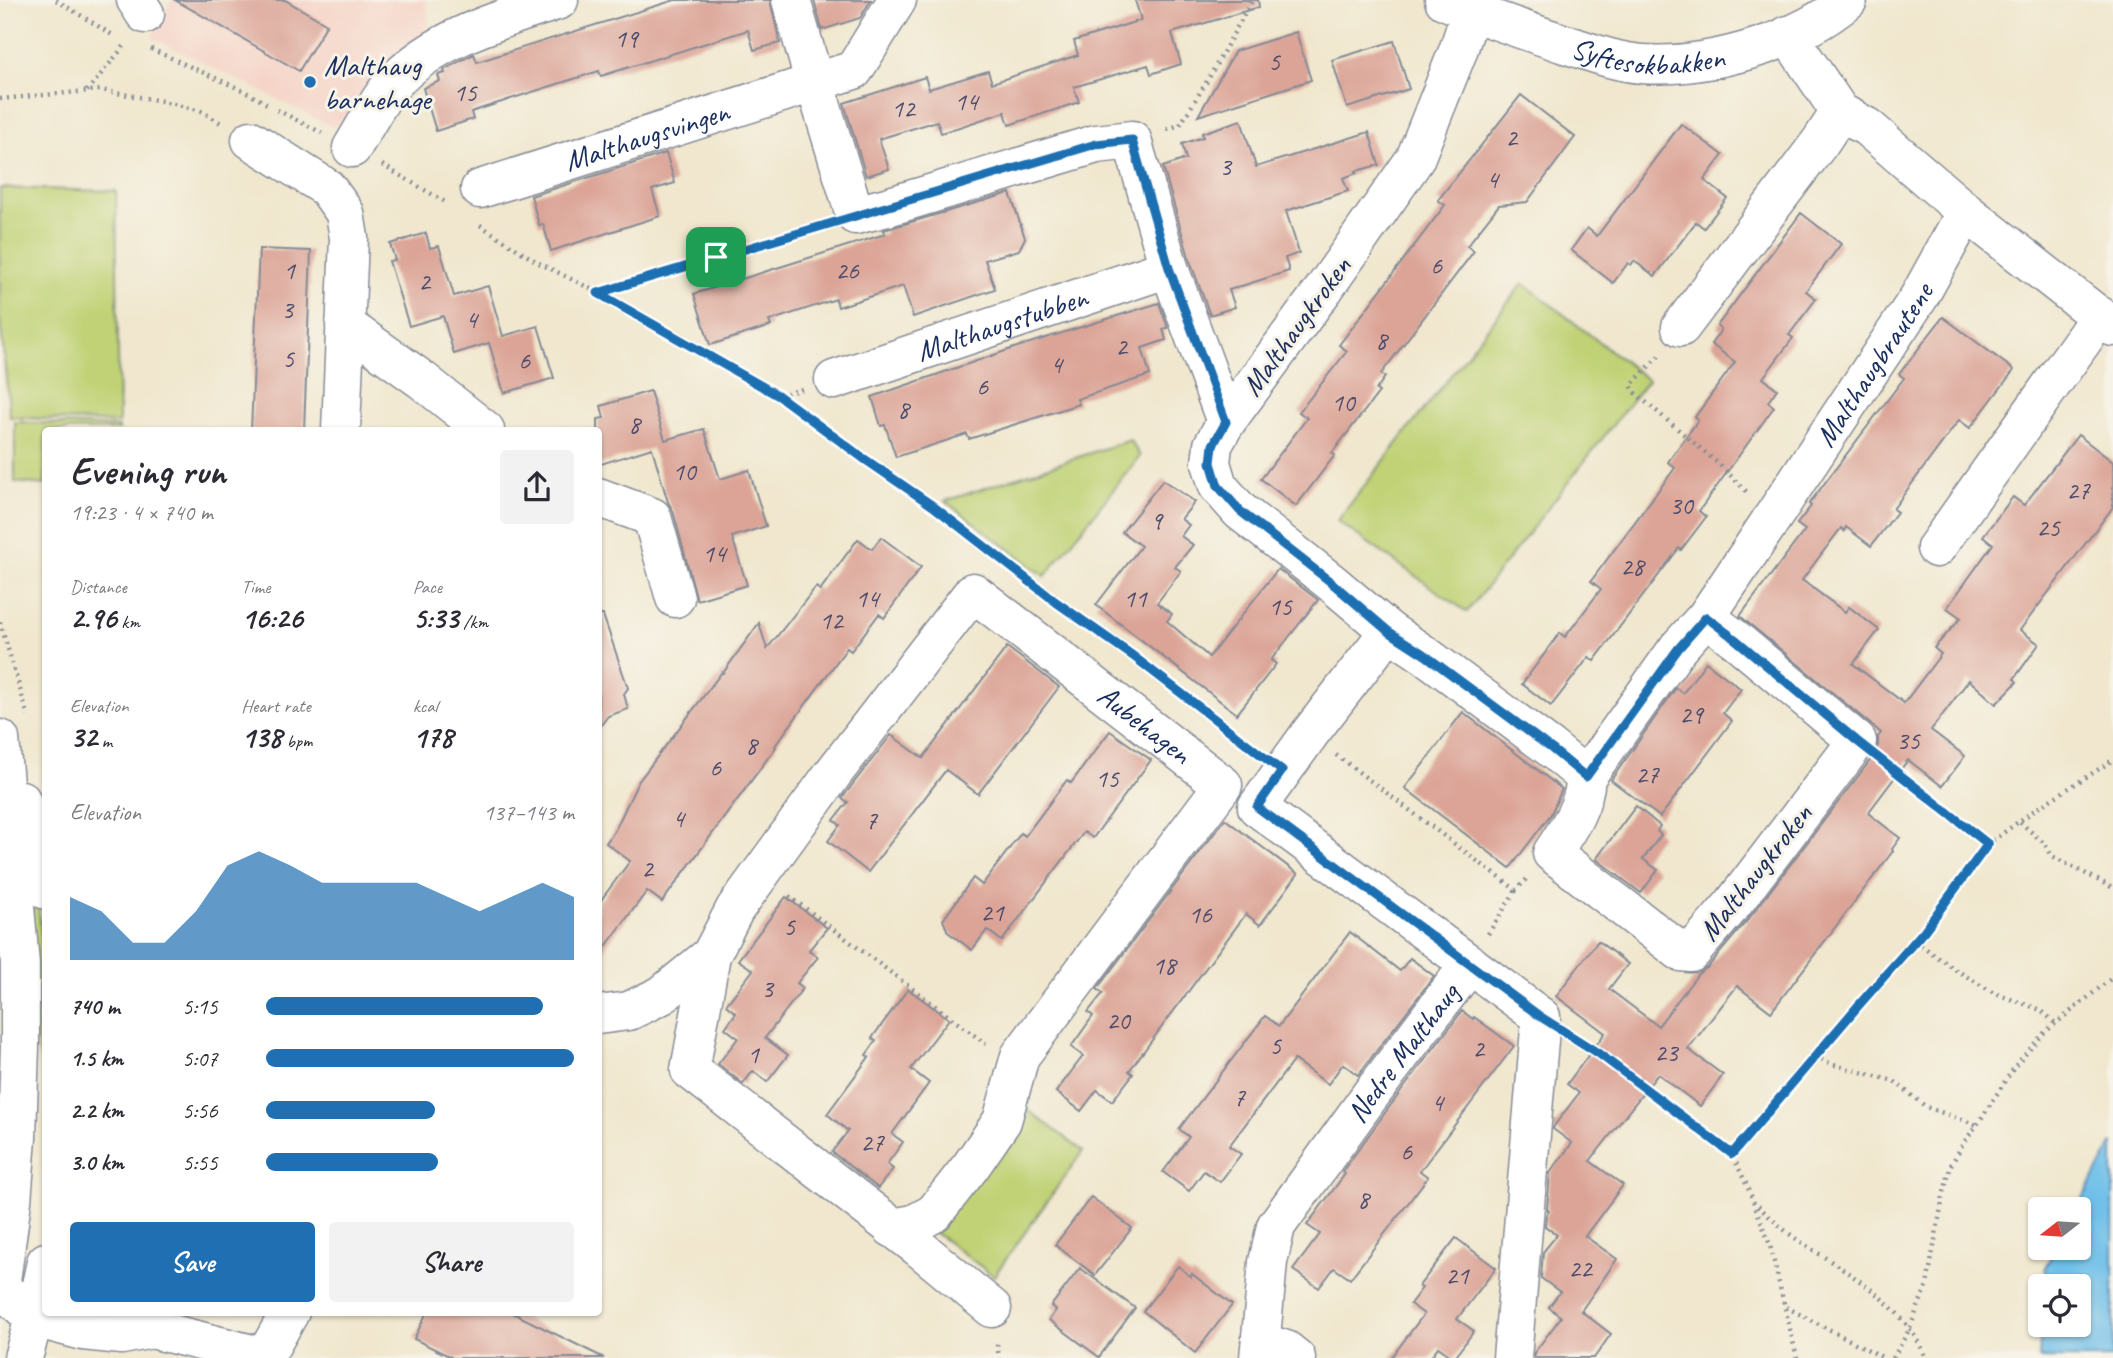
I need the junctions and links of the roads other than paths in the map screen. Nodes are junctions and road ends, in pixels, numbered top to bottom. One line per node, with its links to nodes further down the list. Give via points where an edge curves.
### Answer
1 (559, 0): 10 (street, via 431,51 395,81)
2 (791, 0): 7 (street)
3 (897, 0): 7 (street, Malthaugsvingen, via 854,70)
4 (1848, 0): 6 (street, Syftesokbakken)
5 (1457, 6): 6 (street, Syftesokbakken, via 1607,57 1641,64 1705,60); 18 (street, Malthaugkroken, via 1458,51 1415,159)
6 (1788, 36): 8 (street)
7 (814, 84): 11 (street, Malthaugsvingen); 13 (street, via 855,215 1096,144 1132,140)
8 (1840, 111): 12 (street, via 1867,127); 16 (street)
9 (250, 140): 15 (street, via 324,185 345,213 349,238)
10 (352, 148)
11 (472, 207)
12 (1966, 212): 14 (street); 24 (street, Malthaugbrautene, via 1919,297 1763,505)
13 (1169, 268): 17 (street, Malthaugstubben); 18 (street)
14 (2107, 322): 22 (street)
15 (345, 325): 19 (street); 20 (street)
16 (1681, 327)
17 (834, 380)
18 (1226, 422): 25 (street, Malthaugkroken, via 1213,445 1211,463 1218,486 1240,511)
19 (341, 427)
20 (481, 427)
21 (602, 498): 23 (street, via 652,517)
22 (1936, 548)
23 (675, 598)
24 (1706, 617): 27 (street); 27 (street, Malthaugkroken, via 1857,741 1691,953 1681,952 1552,853 1577,815)
25 (1388, 631): 27 (street, Malthaugkroken); 30 (street, via 1257,807)
26 (9, 731): 28 (street); 35 (street, via 7,833 20,963 20,1032 17,1138)
27 (1586, 777)
28 (42, 873)
29 (711, 955): 31 (street, Aubehagen, via 662,995 629,1011); 32 (street, Aubehagen, via 690,1070); 32 (street, Aubehagen, via 735,909 973,592 1223,785 1020,1056 1002,1121 971,1166 934,1213 914,1224)
30 (1469, 964): 40 (street, Nedre Malthaug, via 1276,1226); 44 (street, Nedre Malthaug, via 1541,1017)
31 (602, 1014)
32 (892, 1228): 36 (street, Aubehagen)
33 (42, 1276): 35 (street)
34 (42, 1284): 38 (street)
35 (0, 1288): 38 (street)
36 (992, 1308)
37 (288, 1316): 42 (street)
38 (34, 1318): 39 (street, via 122,1335); 41 (street)
39 (142, 1321): 42 (street)
40 (1260, 1350): 43 (street, Nedre Malthaug, via 1286,1350)
41 (23, 1358)
42 (264, 1358)
43 (1296, 1358)
44 (1512, 1358)

